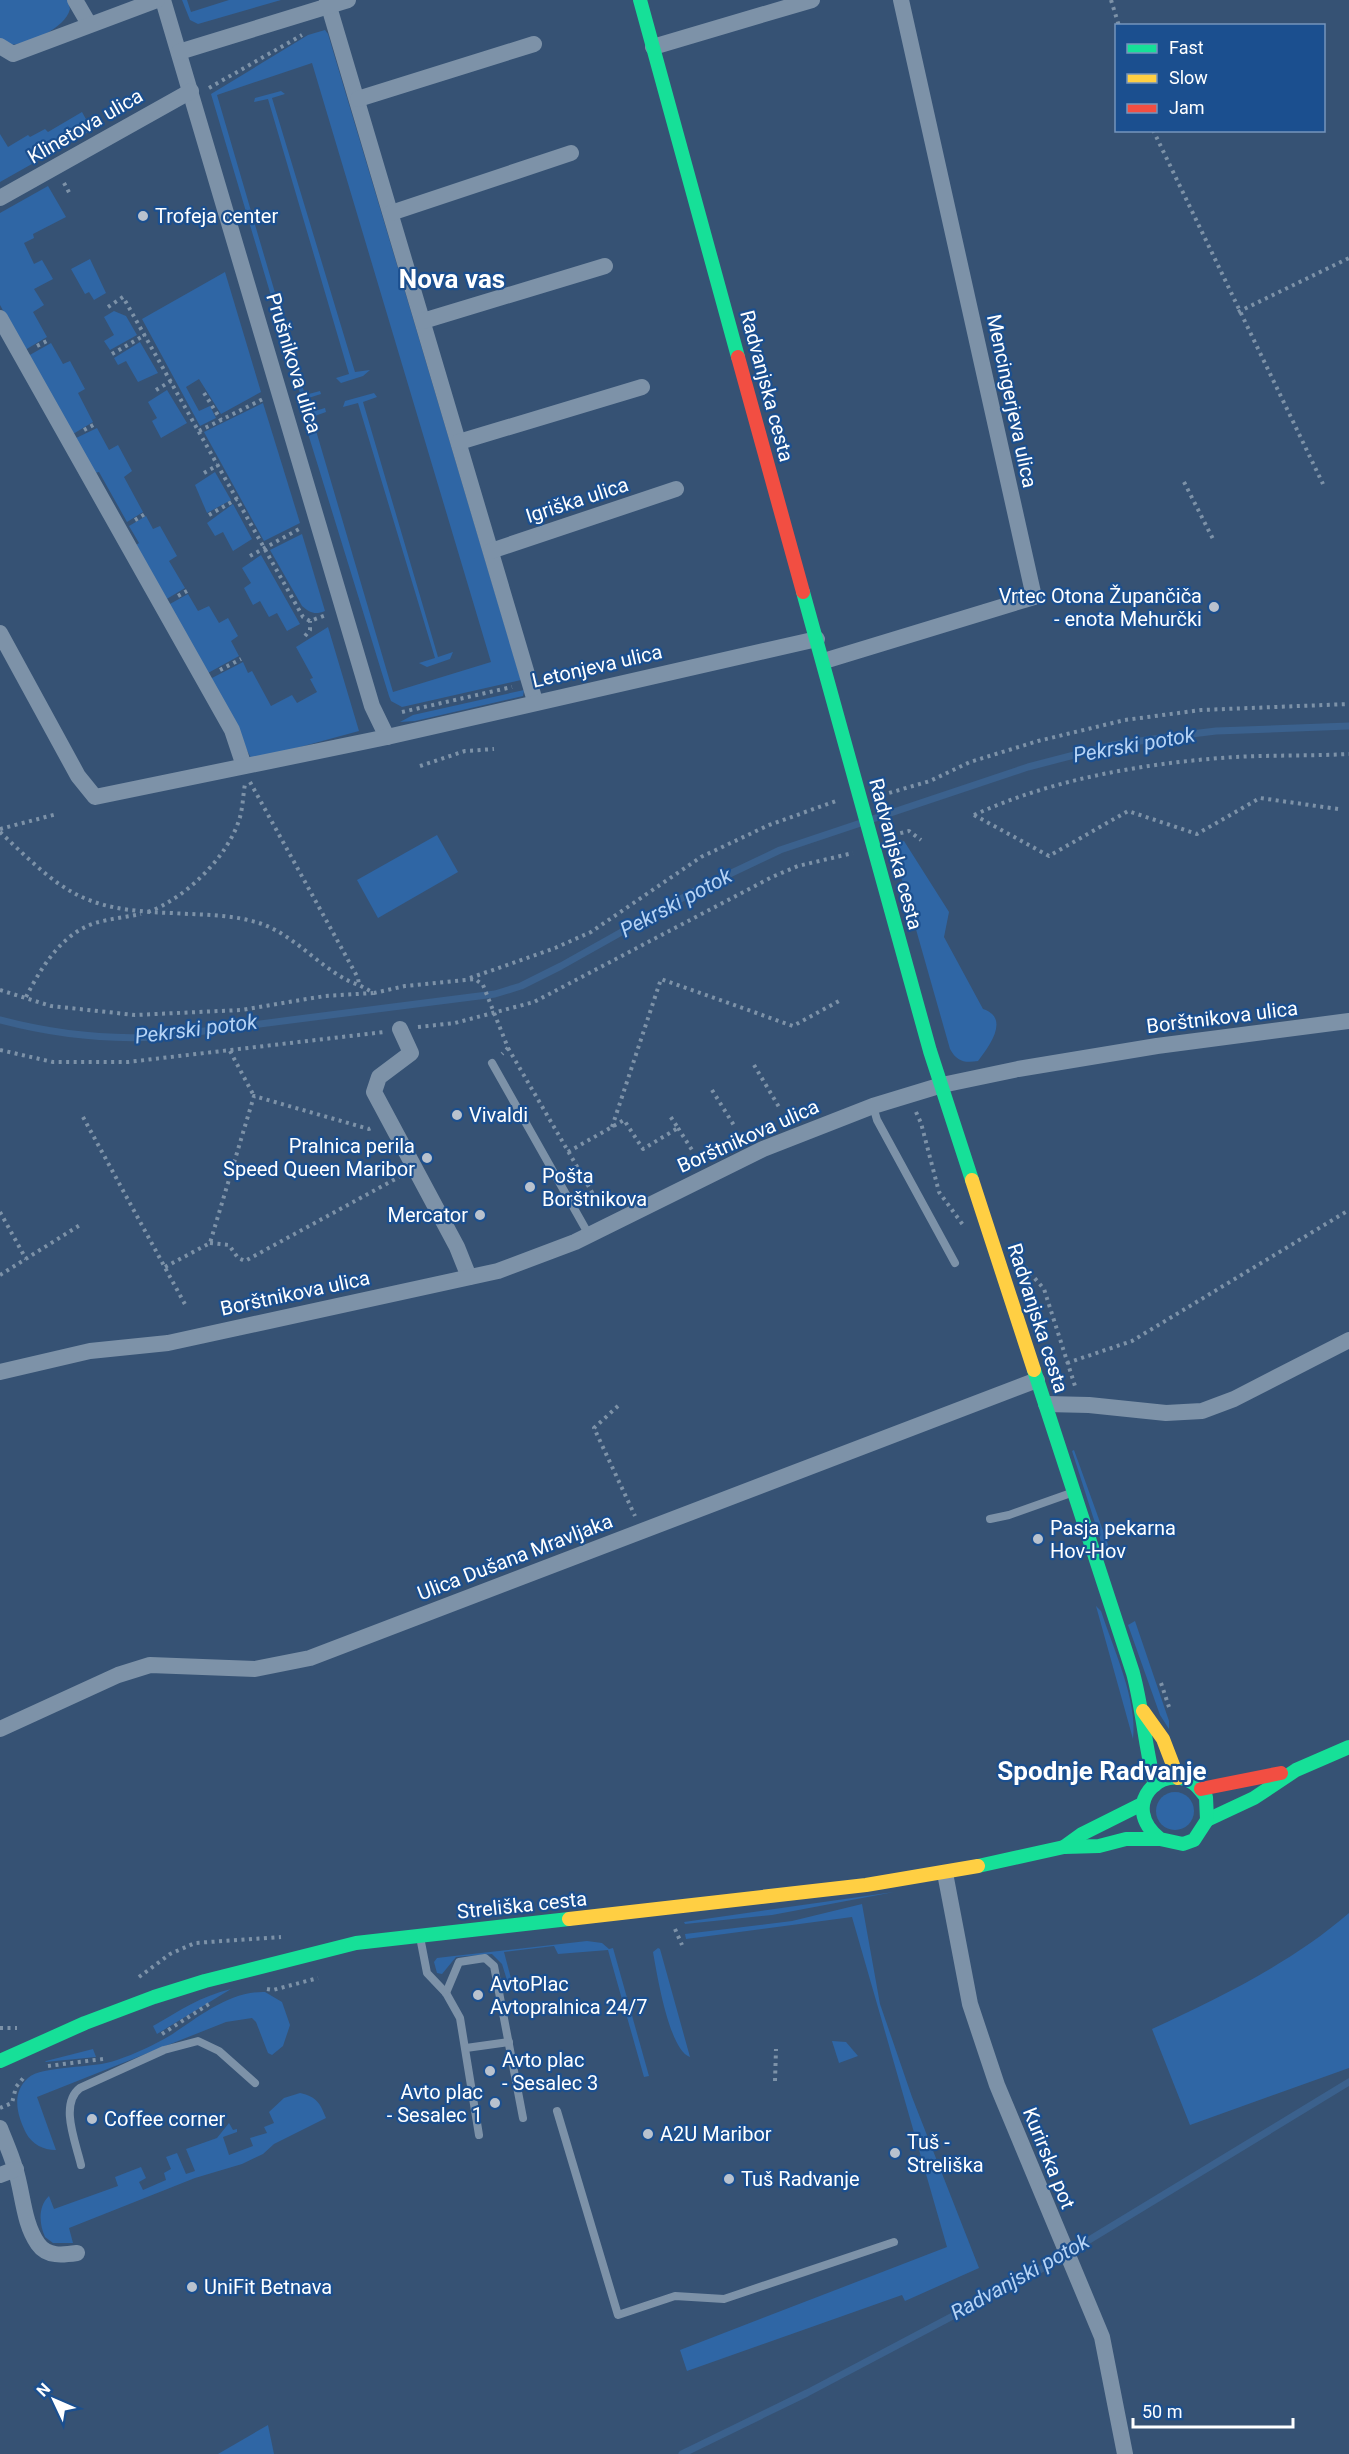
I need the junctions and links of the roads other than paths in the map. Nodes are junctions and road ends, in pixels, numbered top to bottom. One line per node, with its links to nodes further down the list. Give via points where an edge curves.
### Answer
1 (75, 0): 9 (street)
2 (158, 0): 9 (street)
3 (163, 0): 13 (street, Prušnikova ulica)
4 (348, 0): 8 (street)
5 (640, 0): 12 (street, Radvanjska cesta)
6 (812, 0): 12 (street)
7 (901, 0): 28 (street, Mencingerjeva ulica, via 1034,597)
8 (328, 3): 13 (street); 15 (street)
9 (89, 24): 11 (street, via 26,51 13,54)
10 (534, 44): 15 (street)
11 (0, 46)
12 (653, 47): 27 (street, Radvanjska cesta)
13 (178, 52): 14 (street, Prušnikova ulica)
14 (198, 91): 17 (street, Klinetova ulica); 30 (street, Prušnikova ulica, via 372,706)
15 (358, 99): 18 (street)
16 (572, 153): 18 (street)
17 (0, 198)
18 (391, 213): 21 (street)
19 (605, 266): 21 (street)
20 (0, 318): 31 (street, via 232,730)
21 (423, 321): 23 (street)
22 (642, 387): 23 (street)
23 (459, 442): 25 (street)
24 (676, 489): 25 (street, Igriška ulica)
25 (491, 550): 29 (street)
26 (0, 633): 31 (street, Letonjeva ulica, via 78,776 95,797)
27 (817, 639): 28 (street, Radvanjska cesta); 29 (street, Letonjeva ulica)
28 (824, 660): 35 (street, Radvanjska cesta)
29 (535, 702): 30 (street, Letonjeva ulica)
30 (387, 737): 31 (street, Letonjeva ulica)
31 (244, 766)
32 (1349, 1021): 35 (street, Borštnikova ulica, via 1156,1046)
33 (400, 1029): 39 (street, via 411,1053 380,1077 374,1092 457,1247)
34 (492, 1063): 37 (lane)
35 (942, 1085): 36 (street, Borštnikova ulica); 42 (street, Radvanjska cesta)
36 (873, 1106): 37 (street, Borštnikova ulica, via 763,1149); 38 (lane)
37 (589, 1235): 39 (street, Borštnikova ulica, via 532,1259)
38 (955, 1263)
39 (469, 1277): 41 (street, Borštnikova ulica, via 168,1343 90,1351)
40 (1349, 1340): 43 (street, via 1227,1403 1202,1411 1166,1413)
41 (0, 1372)
42 (1038, 1380): 43 (street, Radvanjska cesta); 47 (street, Ulica Dušana Mravljaka, via 310,1658 255,1670 150,1665 118,1675)
43 (1046, 1404): 44 (street, Radvanjska cesta)
44 (1075, 1492): 45 (lane); 46 (street, Radvanjska cesta)
45 (990, 1519)
46 (1143, 1711): 50 (street, Radvanjska cesta, via 1163,1739); 51 (street, Radvanjska cesta, via 1145,1748)
47 (0, 1729)
48 (1349, 1747): 49 (street, Streliška cesta)
49 (1296, 1770): 52 (street, Streliška cesta); 54 (street, Streliška cesta, via 1254,1798)
50 (1178, 1778): 51 (street); 52 (street)
51 (1155, 1785): 53 (street, Streliška cesta)
52 (1201, 1789): 54 (street, via 1206,1797)
53 (1142, 1804): 55 (street, via 1143,1818); 56 (street, Streliška cesta)
54 (1207, 1820): 55 (street, Streliška cesta, via 1194,1839 1183,1844)
55 (1160, 1839): 56 (street, Streliška cesta)
56 (1064, 1847): 57 (street, Streliška cesta)
57 (945, 1873): 58 (street, Streliška cesta); 72 (street, Kurirska pot, via 970,2004 997,2085 1102,2337)
58 (420, 1936): 59 (lane, via 427,1973); 62 (street, Streliška cesta, via 356,1943 205,1981 85,2024)
59 (446, 1993): 60 (lane, via 459,1962 490,1960); 61 (lane, via 460,2018)
60 (509, 2042): 61 (lane); 65 (lane)
61 (466, 2048): 67 (lane)
62 (0, 2061)
63 (255, 2083): 68 (lane, via 219,2051 198,2041 164,2050 80,2088 69,2103)
64 (557, 2111): 70 (lane, via 618,2315 675,2296 724,2299)
65 (523, 2118)
66 (0, 2128): 69 (street)
67 (479, 2135)
68 (81, 2165)
69 (8, 2172): 71 (street, via 38,2244 48,2253)
70 (894, 2242)
71 (76, 2253)
72 (1125, 2454)

